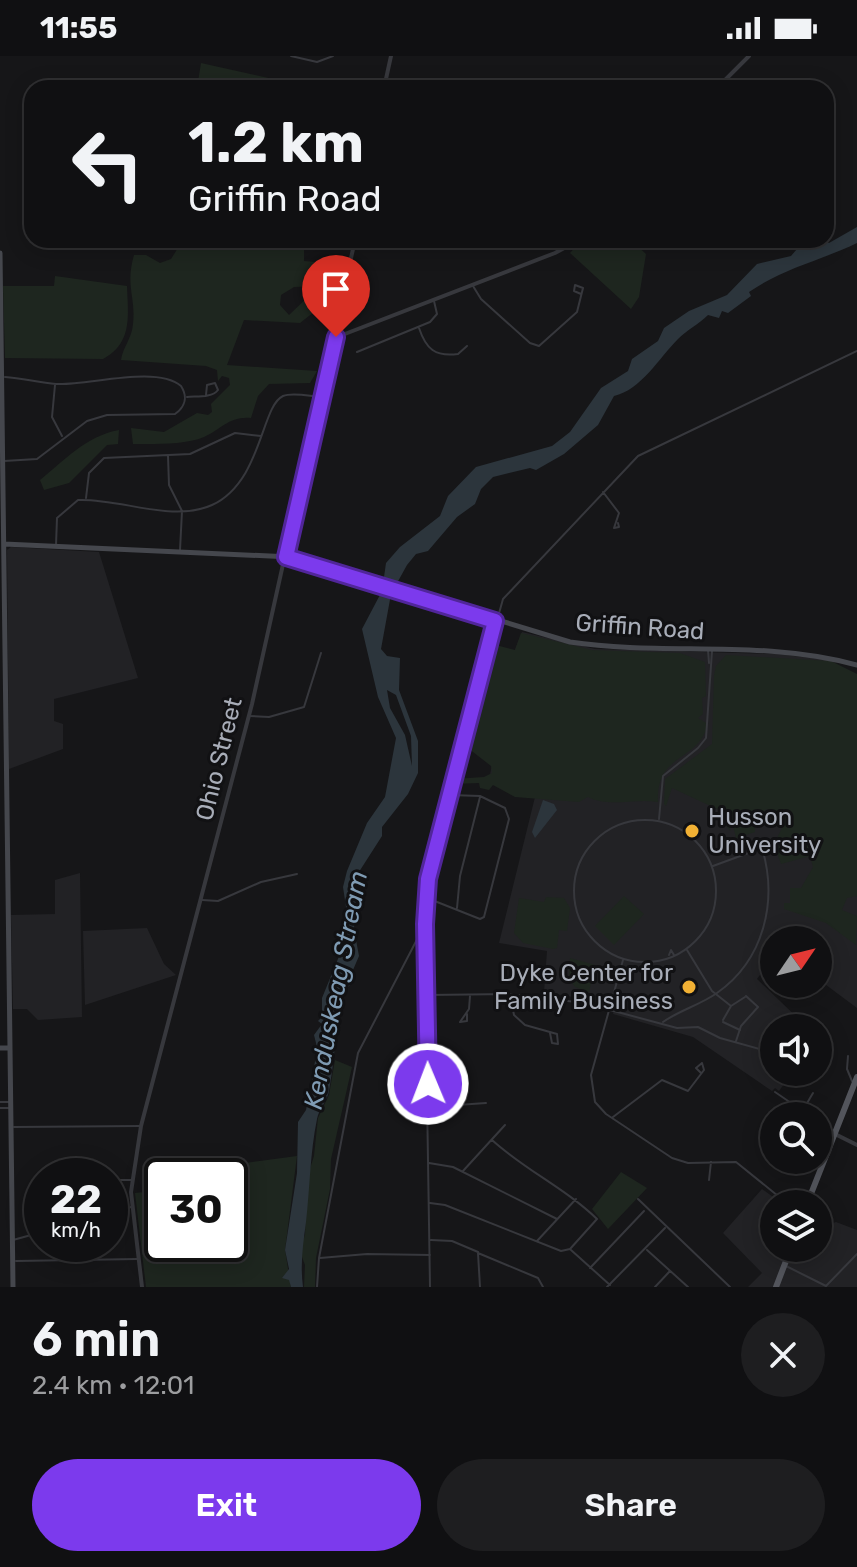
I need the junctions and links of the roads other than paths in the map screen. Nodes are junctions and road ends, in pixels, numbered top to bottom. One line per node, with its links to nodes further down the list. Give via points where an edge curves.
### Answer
1 (291, 56): 2 (street, via 317,62)
2 (333, 56)
3 (391, 56): 5 (street)
4 (749, 56): 6 (street)
5 (386, 80)
6 (725, 80)
7 (353, 248): 14 (street, Ohio Street)
8 (564, 248): 10 (street)
9 (0, 253): 18 (main road)
10 (473, 285): 11 (street, via 481,299 536,345 577,312); 12 (street)
11 (581, 294)
12 (434, 300): 13 (street, via 435,318); 14 (street)
13 (419, 327): 15 (street, via 436,354 458,354); 17 (street)
14 (336, 337): 22 (street, Ohio Street)
15 (467, 346)
16 (857, 351): 27 (street, via 660,443 638,456)
17 (357, 352)
18 (1, 377): 19 (street); 26 (main road)
19 (55, 384): 21 (street, via 169,380 181,386); 23 (street, via 52,417)
20 (206, 395): 21 (street)
21 (185, 397): 23 (street, via 175,414 107,415)
22 (322, 398): 24 (street, via 279,398); 34 (street, Ohio Street)
23 (63, 437): 26 (street, via 37,459)
24 (262, 437): 25 (street, via 235,433 190,454); 29 (street, via 254,462 237,486 211,505)
25 (168, 456): 28 (street, via 104,458 89,473); 29 (street, via 169,485)
26 (2, 461): 31 (main road)
27 (602, 492): 30 (street, via 616,507); 36 (street, via 514,584)
28 (86, 500): 29 (street); 32 (street, via 69,504 57,518)
29 (182, 511): 33 (street)
30 (618, 523)
31 (2, 544): 32 (main road, Griffin Road); 35 (main road)
32 (56, 546): 33 (main road, Griffin Road)
33 (180, 551): 34 (main road, Griffin Road)
34 (286, 557): 36 (main road, Griffin Road); 41 (street, Ohio Street)
35 (2, 609): 40 (main road)
36 (495, 621): 37 (main road, Griffin Road, via 603,647); 42 (street)
37 (710, 650): 39 (main road, Griffin Road, via 790,653); 44 (street, via 708,731 698,748 663,776)
38 (321, 653): 41 (street, via 304,707 269,717)
39 (857, 665)
40 (2, 679): 65 (main road)
41 (249, 716): 48 (street, Ohio Street)
42 (448, 795): 43 (street); 47 (street)
43 (480, 796): 49 (street); 49 (street, via 505,808 509,819 487,913 480,919)
44 (659, 821): 45 (street, via 693,837); 52 (street, via 632,821 607,831 588,848 576,875 576,907 586,930)
45 (713, 866): 51 (street, via 714,913); 54 (street, via 762,848 769,881 768,911 758,943 741,970)
46 (297, 874): 48 (street, via 261,882 218,901)
47 (426, 897): 49 (street); 50 (street)
48 (201, 900): 81 (street, Ohio Street)
49 (456, 910)
50 (425, 924): 55 (street); 112 (street, via 358,1053)
51 (687, 950): 52 (street, via 647,962); 54 (street)
52 (623, 959): 58 (street)
53 (510, 994): 56 (street); 58 (street); 62 (street, via 518,1019)
54 (716, 994): 57 (street); 60 (street)
55 (426, 995): 56 (street); 77 (street)
56 (470, 995): 59 (street)
57 (731, 1006): 61 (street, via 723,1022); 61 (street, via 746,996 758,1007)
58 (609, 1010): 60 (street); 79 (street, via 591,1086 595,1102)
59 (467, 1014)
60 (662, 1022): 63 (street, via 698,1027)
61 (740, 1030): 63 (street)
62 (550, 1033)
63 (736, 1042): 66 (street)
64 (0, 1048): 65 (main road)
65 (10, 1048): 76 (main road)
66 (760, 1049)
67 (848, 1056): 69 (street, via 848,1074)
68 (701, 1073): 79 (street, via 688,1091 662,1080)
69 (856, 1081): 84 (main road)
70 (775, 1092): 73 (street)
71 (813, 1093): 74 (street)
72 (0, 1102): 76 (street)
73 (789, 1102)
74 (808, 1102)
75 (486, 1103): 77 (street)
76 (10, 1105): 78 (street); 82 (main road)
77 (428, 1107): 88 (street)
78 (0, 1108)
79 (612, 1118): 87 (street, via 672,1158)
80 (505, 1125): 85 (street)
81 (141, 1126): 82 (street); 91 (street, Ohio Street)
82 (11, 1127): 104 (main road)
83 (832, 1132): 84 (street)
84 (835, 1134): 86 (street); 94 (main road)
85 (492, 1140): 89 (street); 95 (street)
86 (857, 1145)
87 (711, 1161): 92 (street); 93 (street, via 739,1163)
88 (428, 1163): 89 (street); 97 (street)
89 (462, 1172): 101 (street)
90 (128, 1180): 91 (street)
91 (132, 1180): 98 (street, Ohio Street)
92 (709, 1180)
93 (771, 1190)
94 (813, 1190)
95 (576, 1199): 101 (street); 107 (street, via 597,1219)
96 (638, 1199): 100 (street)
97 (429, 1203): 105 (street); 106 (street)
98 (132, 1207): 99 (street); 114 (street, Ohio Street)
99 (128, 1208)
100 (646, 1209): 102 (street); 119 (street)
101 (557, 1219): 106 (street)
102 (666, 1227): 108 (street); 131 (street)
103 (24, 1237): 104 (street)
104 (13, 1240): 115 (main road)
105 (429, 1240): 109 (street, via 452,1241); 111 (street)
106 (537, 1242): 107 (street)
107 (570, 1249): 119 (street)
108 (647, 1249): 120 (street); 121 (street)
109 (478, 1253): 127 (street); 128 (street, via 538,1278)
110 (857, 1254): 122 (street)
111 (430, 1255): 112 (street); 126 (street)
112 (319, 1258): 125 (street)
113 (128, 1259): 114 (street)
114 (138, 1259): 124 (street, Ohio Street)
115 (13, 1261): 116 (street); 123 (main road)
116 (24, 1261)
117 (786, 1262): 118 (main road)
118 (785, 1265): 122 (street); 132 (main road)
119 (590, 1268): 121 (street)
120 (670, 1271): 129 (street); 130 (street)
121 (608, 1286)
122 (826, 1286)
123 (13, 1287)
124 (142, 1287)
125 (317, 1287)
126 (430, 1287)
127 (480, 1287)
128 (543, 1287)
129 (655, 1287)
130 (688, 1287)
131 (730, 1287)
132 (776, 1287)

